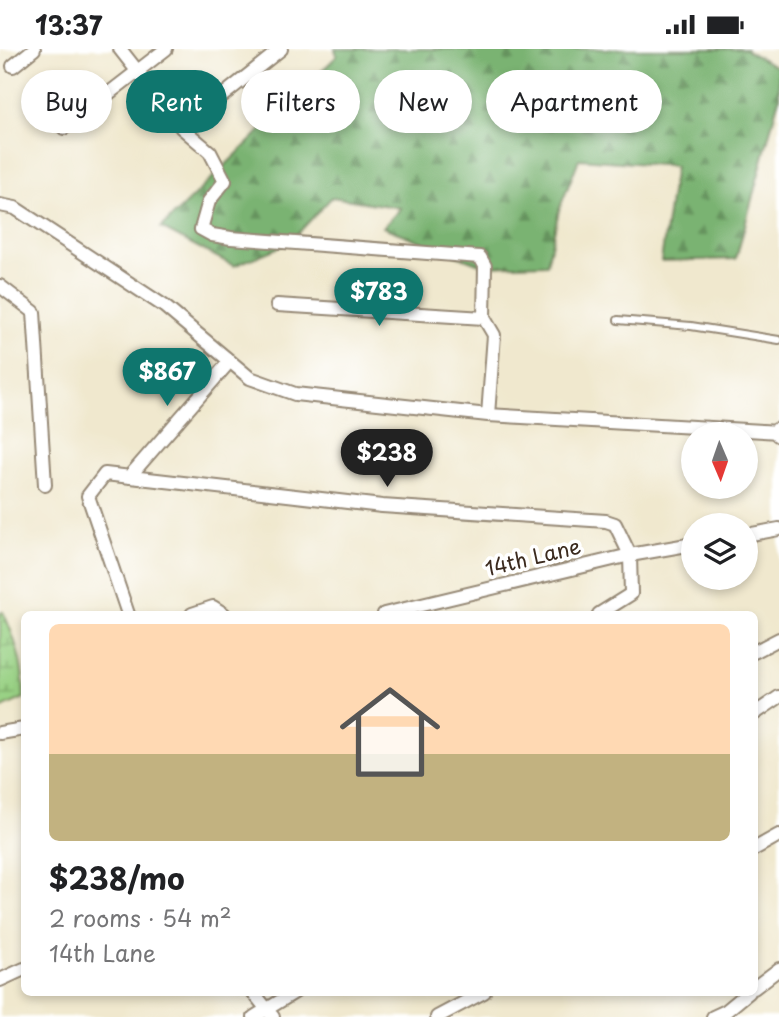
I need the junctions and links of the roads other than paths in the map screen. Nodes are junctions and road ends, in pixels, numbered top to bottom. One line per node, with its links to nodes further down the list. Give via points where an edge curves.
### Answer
1 (34, 49): 5 (street)
2 (120, 49): 6 (street)
3 (166, 49): 7 (street)
4 (281, 49): 10 (street)
5 (13, 66)
6 (135, 70)
7 (137, 70)
8 (126, 79): 9 (street)
9 (112, 90)
10 (227, 92)
11 (187, 133): 15 (street, via 210,152 225,181 209,201 201,229 212,235 480,257 485,266)
12 (0, 205): 18 (street, via 15,208 164,306)
13 (0, 286): 22 (street, via 34,312)
14 (276, 305): 15 (street)
15 (484, 319): 19 (street, via 494,335)
16 (618, 320): 17 (lane)
17 (779, 340)
18 (230, 361): 19 (street, via 250,378 295,394); 21 (street)
19 (488, 415): 20 (street)
20 (779, 432)
21 (129, 477): 26 (street, via 382,506 606,521 615,524); 27 (street, via 105,474 88,496)
22 (45, 485)
23 (779, 529): 24 (street)
24 (758, 532)
25 (681, 546): 26 (street, 14th Lane)
26 (631, 555): 30 (street, 14th Lane); 31 (street, via 631,594)
27 (127, 611)
28 (200, 611): 29 (street, via 213,607)
29 (219, 611)
30 (397, 611)
31 (604, 611)
32 (779, 639): 33 (street)
33 (758, 650)
34 (779, 697): 35 (street)
35 (758, 711)
36 (21, 730): 37 (street)
37 (0, 733)
38 (779, 835): 39 (street)
39 (758, 847)
40 (779, 969): 43 (street)
41 (21, 970): 42 (street)
42 (0, 980)
43 (758, 985)
44 (256, 996): 48 (street)
45 (290, 996): 48 (street)
46 (476, 996): 51 (street)
47 (745, 996): 49 (street)
48 (270, 1013): 50 (street)
49 (727, 1014): 52 (street)
50 (254, 1017)
51 (437, 1017)
52 (713, 1017)

